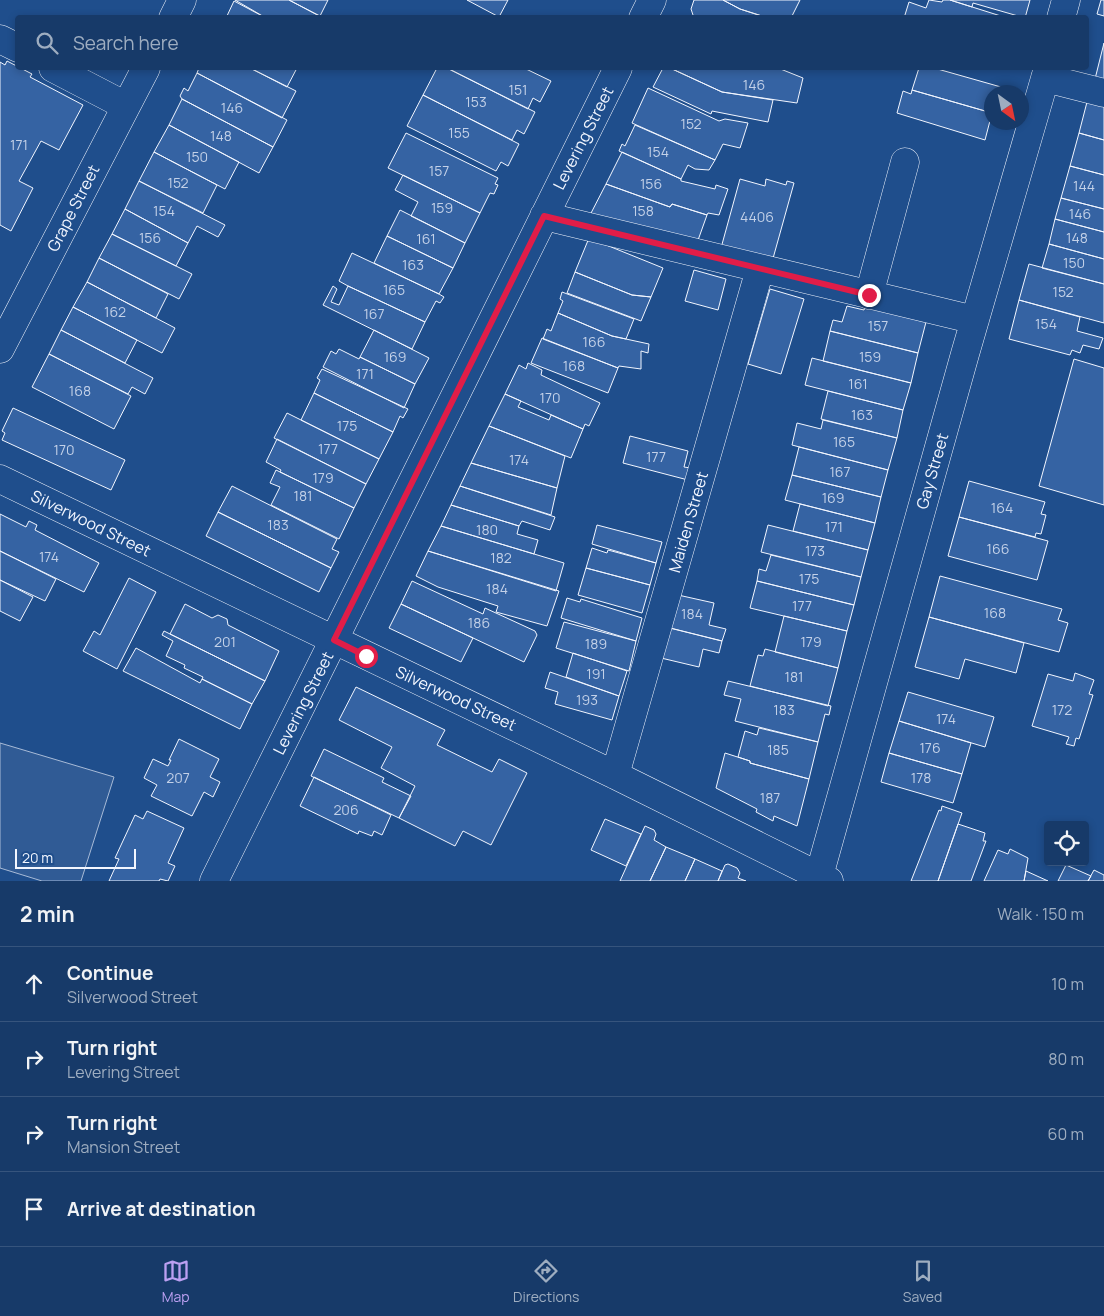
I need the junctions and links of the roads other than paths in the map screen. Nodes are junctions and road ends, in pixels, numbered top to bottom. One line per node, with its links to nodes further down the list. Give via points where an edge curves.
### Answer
1 (182, 0): 4 (street)
2 (652, 0): 5 (street)
3 (1066, 0): 6 (street)
4 (174, 15)
5 (644, 15)
6 (1062, 15)
7 (0, 39): 8 (street)
8 (15, 46)
9 (57, 70): 14 (street)
10 (145, 70): 14 (street, Grape Street)
11 (617, 70): 16 (street, Levering Street)
12 (1046, 73): 13 (street); 19 (street, Gay Street)
13 (1104, 93)
14 (126, 106): 20 (street, Grape Street)
15 (905, 162): 18 (street)
16 (544, 216): 17 (street); 22 (street, Levering Street)
17 (760, 268): 18 (street); 23 (street, Maiden Street)
18 (869, 295): 19 (street)
19 (975, 320): 24 (street, Gay Street)
20 (0, 349)
21 (0, 479): 22 (street, Silverwood Street)
22 (334, 640): 23 (street, Silverwood Street); 25 (street, Levering Street)
23 (615, 774): 24 (street, Silverwood Street)
24 (824, 879)
25 (214, 881)

